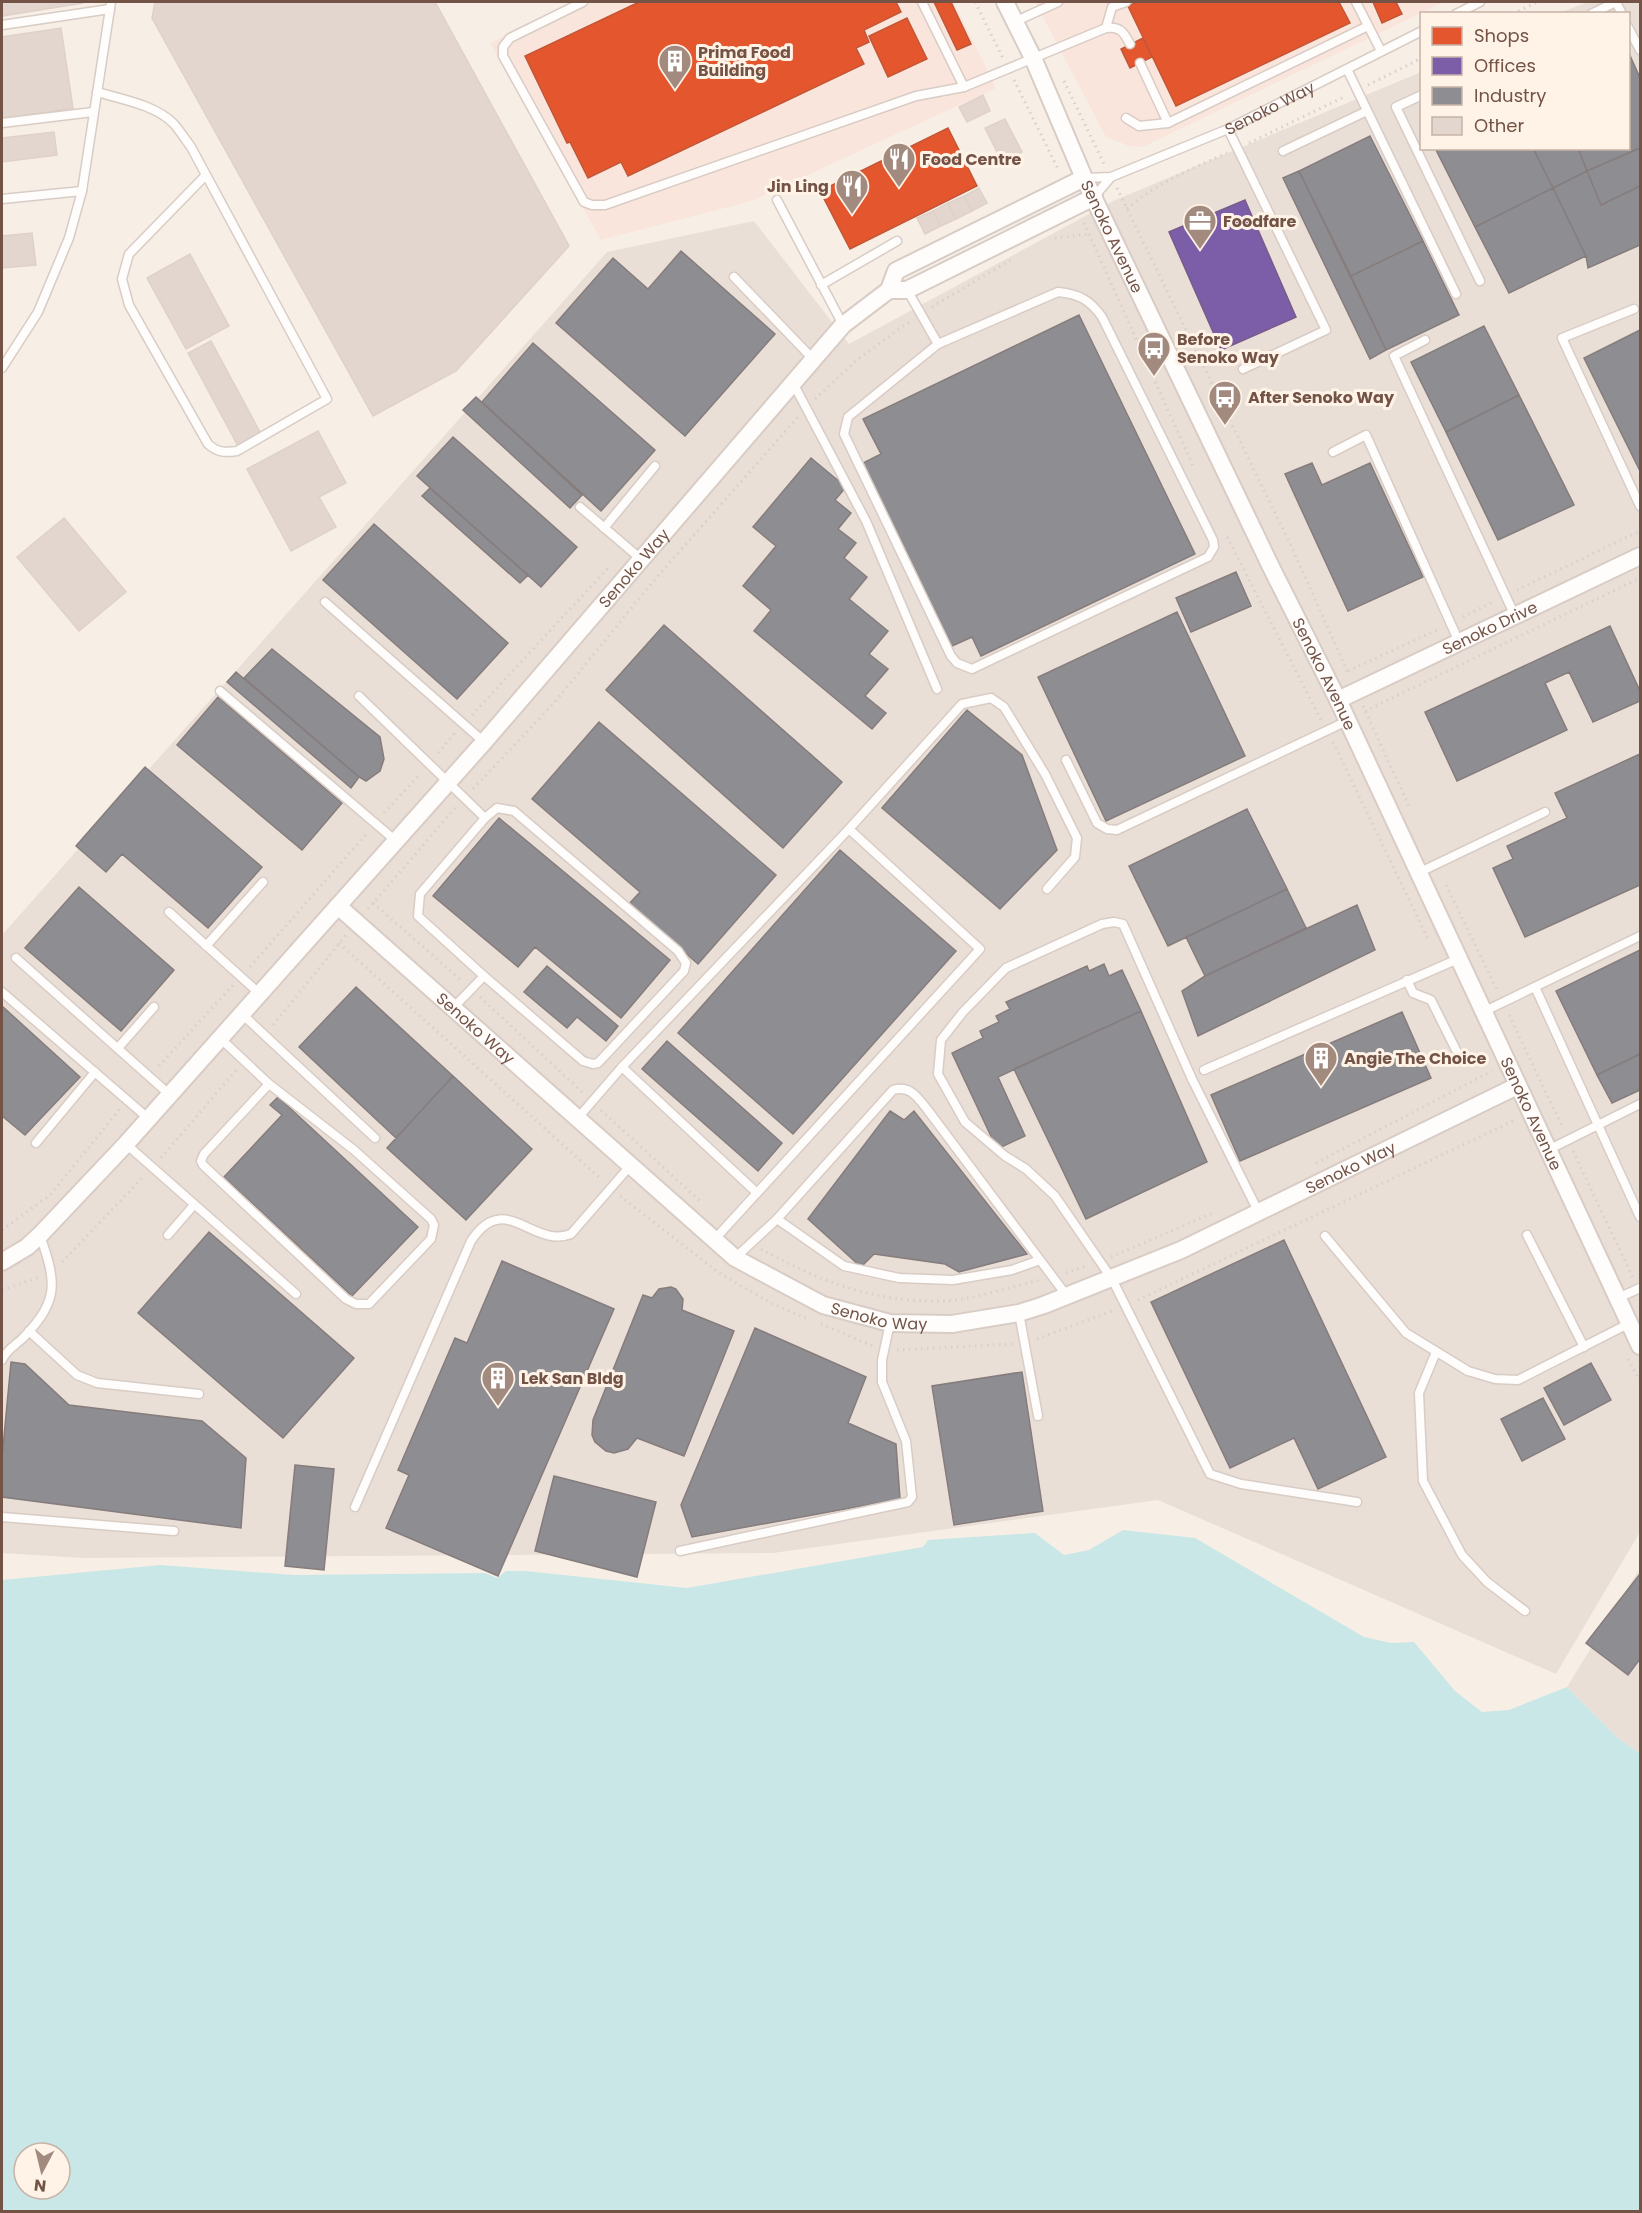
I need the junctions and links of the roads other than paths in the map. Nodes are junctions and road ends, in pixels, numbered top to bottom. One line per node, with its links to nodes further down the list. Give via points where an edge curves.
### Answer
1 (583, 2): 24 (lane, via 510,38 503,47 503,56 584,202 605,206 916,96)
2 (922, 2): 24 (lane)
3 (1005, 2): 12 (street, Senoko Avenue)
4 (1126, 2): 15 (lane, via 1112,7)
5 (1356, 2): 14 (lane)
6 (1480, 2): 9 (lane)
7 (1053, 3): 12 (lane)
8 (111, 5): 13 (lane); 25 (lane)
9 (1460, 12)
10 (1595, 12): 11 (lane, via 1616,2)
11 (1621, 12)
12 (1014, 22): 21 (street, Senoko Avenue)
13 (2, 25)
14 (1368, 26): 20 (lane); 31 (lane)
15 (1106, 28): 18 (lane, via 1122,30); 21 (lane)
16 (1630, 29): 19 (lane)
17 (1420, 32): 20 (lane, Senoko Way)
18 (1130, 44)
19 (1641, 50)
20 (1381, 51): 23 (lane, Senoko Way)
21 (1033, 58): 24 (lane); 36 (street, Senoko Avenue)
22 (1140, 63): 31 (lane)
23 (1347, 69): 27 (lane); 32 (lane, Senoko Way)
24 (964, 87)
25 (96, 92): 28 (lane); 34 (lane, via 164,116 191,147)
26 (1420, 96): 44 (lane, via 1396,107)
27 (1368, 111): 33 (lane); 48 (lane)
28 (93, 112): 30 (lane); 37 (lane)
29 (1126, 118): 31 (lane, via 1139,126)
30 (2, 123)
31 (1168, 123)
32 (1228, 129): 35 (lane, Senoko Way); 55 (lane, via 1326,330)
33 (1282, 151)
34 (205, 176): 34 (lane, via 129,254 122,279 129,306 207,444 214,450 237,451 327,399)
35 (1111, 177): 36 (lane, Senoko Way); 38 (lane, Senoko Way)
36 (1084, 178): 38 (street, Senoko Avenue); 42 (street, Senoko Way)
37 (82, 191): 39 (lane); 54 (lane, via 69,238 38,312)
38 (1094, 197): 47 (street, Senoko Way); 70 (street, Senoko Avenue)
39 (2, 199)
40 (777, 200): 45 (lane)
41 (897, 241): 45 (lane)
42 (896, 271): 46 (street); 47 (lane)
43 (734, 277): 53 (lane)
44 (1480, 281)
45 (821, 285): 50 (lane)
46 (889, 290): 47 (street, Senoko Way); 50 (street, Senoko Way)
47 (907, 290): 52 (lane)
48 (1456, 294)
49 (1634, 309): 59 (lane, via 1562,338)
50 (843, 325): 53 (street, Senoko Way)
51 (1425, 340): 65 (lane, via 1394,356)
52 (939, 344): 52 (lane, via 848,417 844,434 957,663 972,669 1212,553 1213,540 1102,317 1086,299 1058,292)
53 (813, 359): 56 (street, Senoko Way)
54 (2, 368)
55 (1243, 369)
56 (793, 383): 63 (street, Senoko Way); 67 (lane, via 866,521)
57 (1333, 452): 66 (lane, via 1366,435)
58 (655, 466): 61 (lane)
59 (1641, 506)
60 (580, 507): 61 (lane)
61 (604, 528): 63 (lane)
62 (1641, 556): 65 (street, Senoko Drive)
63 (642, 560): 72 (street, Senoko Way)
64 (325, 602): 72 (lane)
65 (1515, 616): 66 (street, Senoko Drive)
66 (1459, 642): 70 (street, Senoko Drive)
67 (938, 689)
68 (220, 691): 78 (lane)
69 (359, 696): 74 (lane)
70 (1338, 700): 71 (street, Senoko Avenue)
71 (1347, 721): 73 (lane, via 1117,830 1097,823); 79 (street, Senoko Avenue)
72 (484, 742): 74 (street, Senoko Way)
73 (1066, 760)
74 (448, 783): 76 (lane); 78 (street, Senoko Way)
75 (1545, 812): 79 (lane)
76 (485, 818): 88 (lane, via 420,894 417,910 418,916); 88 (lane, via 497,808 514,812 678,951 686,963 684,971 636,1025 598,1063 592,1064)
77 (849, 829): 81 (lane, via 962,704 991,698 1004,707 1045,774 1077,838 1076,857); 100 (lane); 115 (lane, via 980,949)
78 (396, 841): 82 (street, Senoko Way)
79 (1418, 873): 87 (street, Senoko Avenue)
80 (263, 882): 85 (lane)
81 (1047, 889)
82 (338, 906): 92 (street, Senoko Way); 94 (street, Senoko Way)
83 (169, 912): 85 (lane)
84 (1641, 936): 90 (lane)
85 (206, 946): 92 (lane)
86 (16, 958): 98 (lane)
87 (1458, 958): 89 (lane); 95 (street, Senoko Avenue)
88 (484, 976): 94 (lane)
89 (1407, 980): 99 (lane, via 1413,993 1433,1002); 101 (lane)
90 (1535, 987): 95 (lane); 109 (lane)
91 (2, 992): 102 (lane)
92 (260, 994): 96 (street, Senoko Way)
93 (154, 1006): 98 (lane)
94 (453, 1008): 108 (street, Senoko Way)
95 (1483, 1012): 104 (street, Senoko Avenue)
96 (243, 1014): 97 (street, Senoko Way); 110 (lane)
97 (220, 1038): 103 (lane); 105 (street, Senoko Way)
98 (118, 1048): 105 (lane)
99 (1458, 1054)
100 (622, 1067): 108 (lane); 115 (lane)
101 (1204, 1070)
102 (95, 1072): 107 (lane); 111 (lane)
103 (269, 1084): 103 (lane, via 354,1150 431,1219 431,1239 369,1304 346,1299 201,1161)
104 (1517, 1086): 113 (street, Senoko Avenue); 117 (street, Senoko Way)
105 (170, 1095): 107 (street, Senoko Way)
106 (1641, 1104): 109 (lane)
107 (149, 1119): 112 (street, Senoko Way)
108 (577, 1119): 114 (street, Senoko Way)
109 (1598, 1125): 113 (lane); 118 (lane)
110 (375, 1138)
111 (36, 1143)
112 (126, 1144): 116 (lane); 120 (street, Senoko Way)
113 (1548, 1150): 132 (street, Senoko Avenue)
114 (630, 1166): 124 (street, Senoko Way); 144 (lane, via 571,1234 564,1237 502,1219 490,1220 478,1230)
115 (757, 1193): 124 (lane)
116 (193, 1206): 121 (lane); 130 (lane)
117 (1258, 1211): 128 (street, Senoko Way); 128 (lane, via 1192,1079 1123,924 1102,924 1006,968 941,1041 938,1074 965,1122 1055,1196)
118 (1641, 1217)
119 (777, 1219): 125 (lane); 126 (lane, via 844,1266 899,1278 953,1280 1012,1270); 126 (lane, via 877,1107 900,1088 914,1093)
120 (40, 1235): 127 (street, Senoko Way); 136 (lane, via 52,1273 52,1297)
121 (168, 1235)
122 (1527, 1235): 138 (lane)
123 (1325, 1236): 139 (lane, via 1406,1333)
124 (713, 1241): 125 (street, Senoko Way)
125 (735, 1258): 134 (street, Senoko Way, via 823,1305)
126 (1040, 1260): 131 (lane)
127 (2, 1262)
128 (1112, 1279): 131 (street, Senoko Way); 143 (lane, via 1210,1474 1241,1484)
129 (1641, 1288): 132 (lane)
130 (296, 1294)
131 (1067, 1296): 133 (street, Senoko Way)
132 (1618, 1298): 135 (street, Senoko Avenue)
133 (1019, 1313): 134 (street, Senoko Way, via 952,1324); 142 (lane)
134 (890, 1323): 147 (lane, via 882,1383 906,1442 912,1497 908,1502)
135 (1629, 1323): 137 (street, Senoko Avenue); 138 (lane)
136 (29, 1331): 140 (lane); 141 (lane, via 86,1379)
137 (1641, 1346)
138 (1584, 1347): 139 (lane, via 1518,1380 1495,1379 1467,1371)
139 (1436, 1352): 148 (lane, via 1419,1393 1423,1480 1462,1555 1487,1582)
140 (2, 1360)
141 (199, 1394)
142 (1038, 1416)
143 (1357, 1502)
144 (355, 1507)
145 (2, 1517): 146 (lane)
146 (174, 1531)
147 (680, 1551)
148 (1525, 1611)

